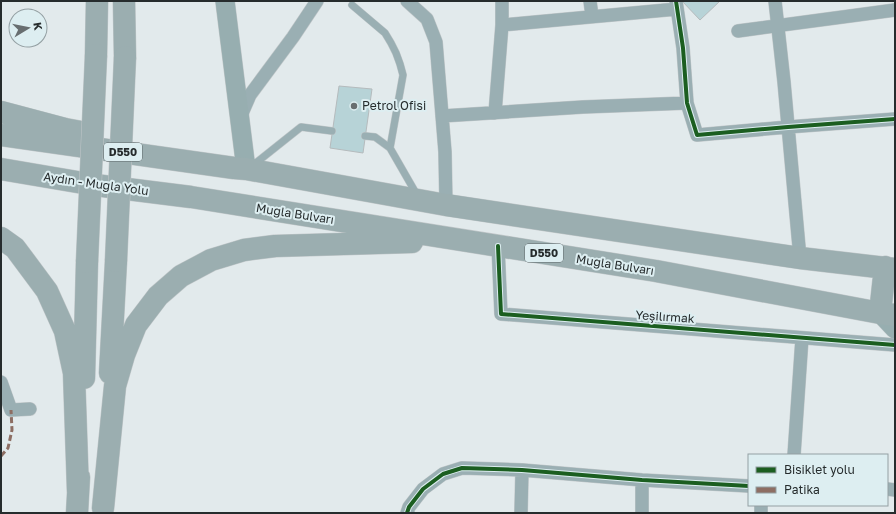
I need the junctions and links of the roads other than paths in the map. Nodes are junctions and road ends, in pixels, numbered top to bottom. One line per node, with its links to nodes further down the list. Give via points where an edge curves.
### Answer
1 (97, 1): 47 (highway, bridge)
2 (124, 1): 48 (highway, bridge, via 125,56)
3 (225, 1): 20 (main road)
4 (317, 1): 20 (street, via 250,95)
5 (407, 1): 19 (street, via 427,19 436,42)
6 (502, 1): 13 (street)
7 (590, 1): 12 (street)
8 (775, 1): 14 (street)
9 (352, 5): 26 (lane, via 385,33 403,75)
10 (677, 5): 12 (street); 16 (street)
11 (895, 10): 14 (street)
12 (592, 16): 13 (street)
13 (502, 25): 18 (street)
14 (778, 26): 15 (street); 22 (street)
15 (738, 32)
16 (687, 103): 18 (street); 22 (street, via 697,135)
17 (1, 112): 28 (highway, via 65,129 171,149)
18 (495, 113): 19 (street)
19 (442, 116): 31 (street)
20 (240, 119): 28 (main road)
21 (895, 119): 22 (street)
22 (788, 127): 35 (street)
23 (332, 131): 28 (lane, via 301,127)
24 (1, 135): 28 (highway, D550)
25 (365, 136): 26 (lane, via 375,137)
26 (390, 148): 30 (lane)
27 (1, 169): 29 (highway, Aydın - Muğla Yolu / D550, via 95,185)
28 (243, 169): 30 (highway, D550)
29 (191, 197): 33 (highway, Muğla Bulvarı / D550)
30 (420, 200): 31 (highway, D550)
31 (446, 205): 35 (highway, D550)
32 (1, 238): 47 (highway, via 15,248 47,291 65,331 74,373)
33 (467, 241): 34 (highway, Muğla Bulvarı / D550); 48 (highway, via 275,246 244,250 211,260 181,276 158,296 136,325 124,355 115,386)
34 (498, 246): 37 (highway, Muğla Bulvarı / D550, via 656,271); 39 (street, Yeşilırmak, via 501,314)
35 (800, 258): 36 (highway, D550)
36 (890, 268): 37 (highway)
37 (888, 314): 38 (main road)
38 (895, 329)
39 (802, 338): 40 (street, Yeşilırmak); 43 (street)
40 (895, 345)
41 (1, 382): 42 (street, via 11,410)
42 (30, 408)
43 (794, 454)
44 (522, 470): 45 (street); 50 (street, via 462,468 443,474 423,489 408,507); 51 (street)
45 (642, 480): 46 (street); 52 (street)
46 (748, 486)
47 (78, 491): 49 (highway)
48 (103, 511)
49 (77, 513)
50 (407, 513)
51 (521, 513)
52 (642, 513)

